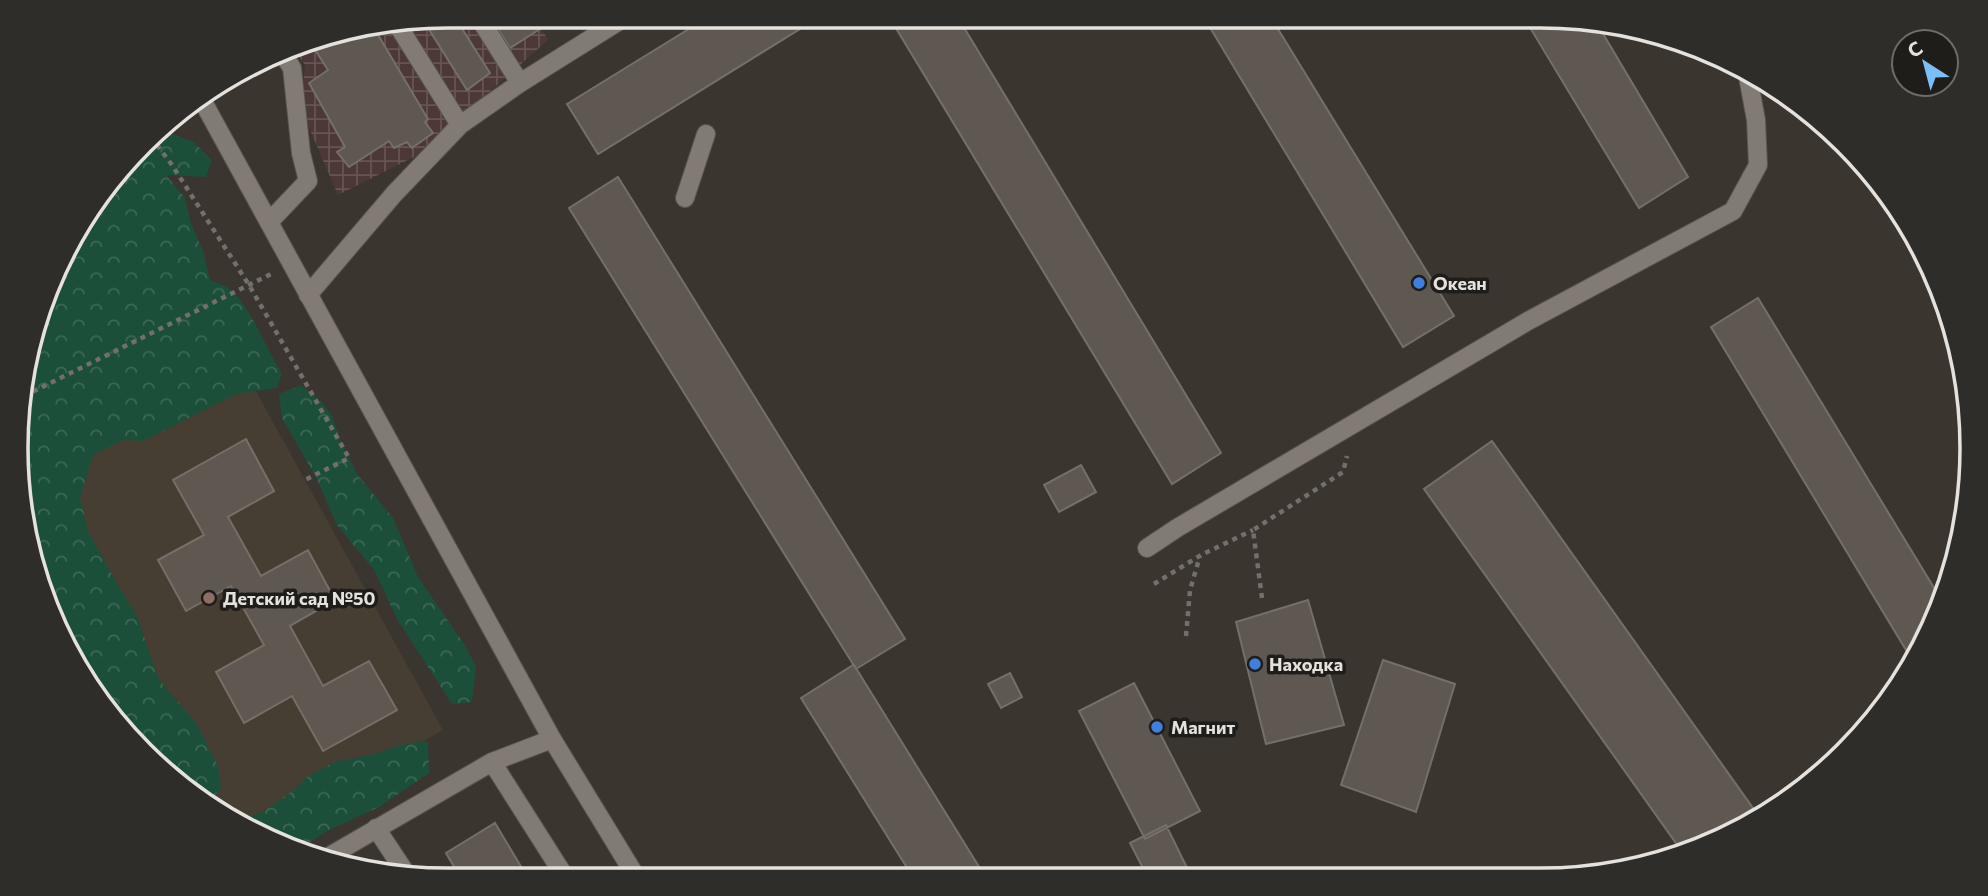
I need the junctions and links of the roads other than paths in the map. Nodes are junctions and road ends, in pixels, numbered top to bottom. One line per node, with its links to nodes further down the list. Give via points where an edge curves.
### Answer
1 (486, 28): 5 (street)
2 (608, 28): 5 (street)
3 (401, 31): 8 (street)
4 (287, 60): 11 (street, via 292,68 308,181)
5 (520, 83): 8 (street)
6 (1749, 84): 13 (street, via 1758,165 1733,211 1528,321)
7 (205, 106): 11 (street)
8 (460, 125): 12 (street)
9 (706, 134): 10 (street)
10 (685, 198)
11 (269, 222): 12 (street)
12 (308, 295): 14 (street)
13 (1147, 548)
14 (552, 739): 15 (street); 20 (street)
15 (492, 762): 16 (street); 19 (street)
16 (376, 828): 17 (street); 18 (street)
17 (335, 853)
18 (400, 865)
19 (559, 868)
20 (631, 868)

